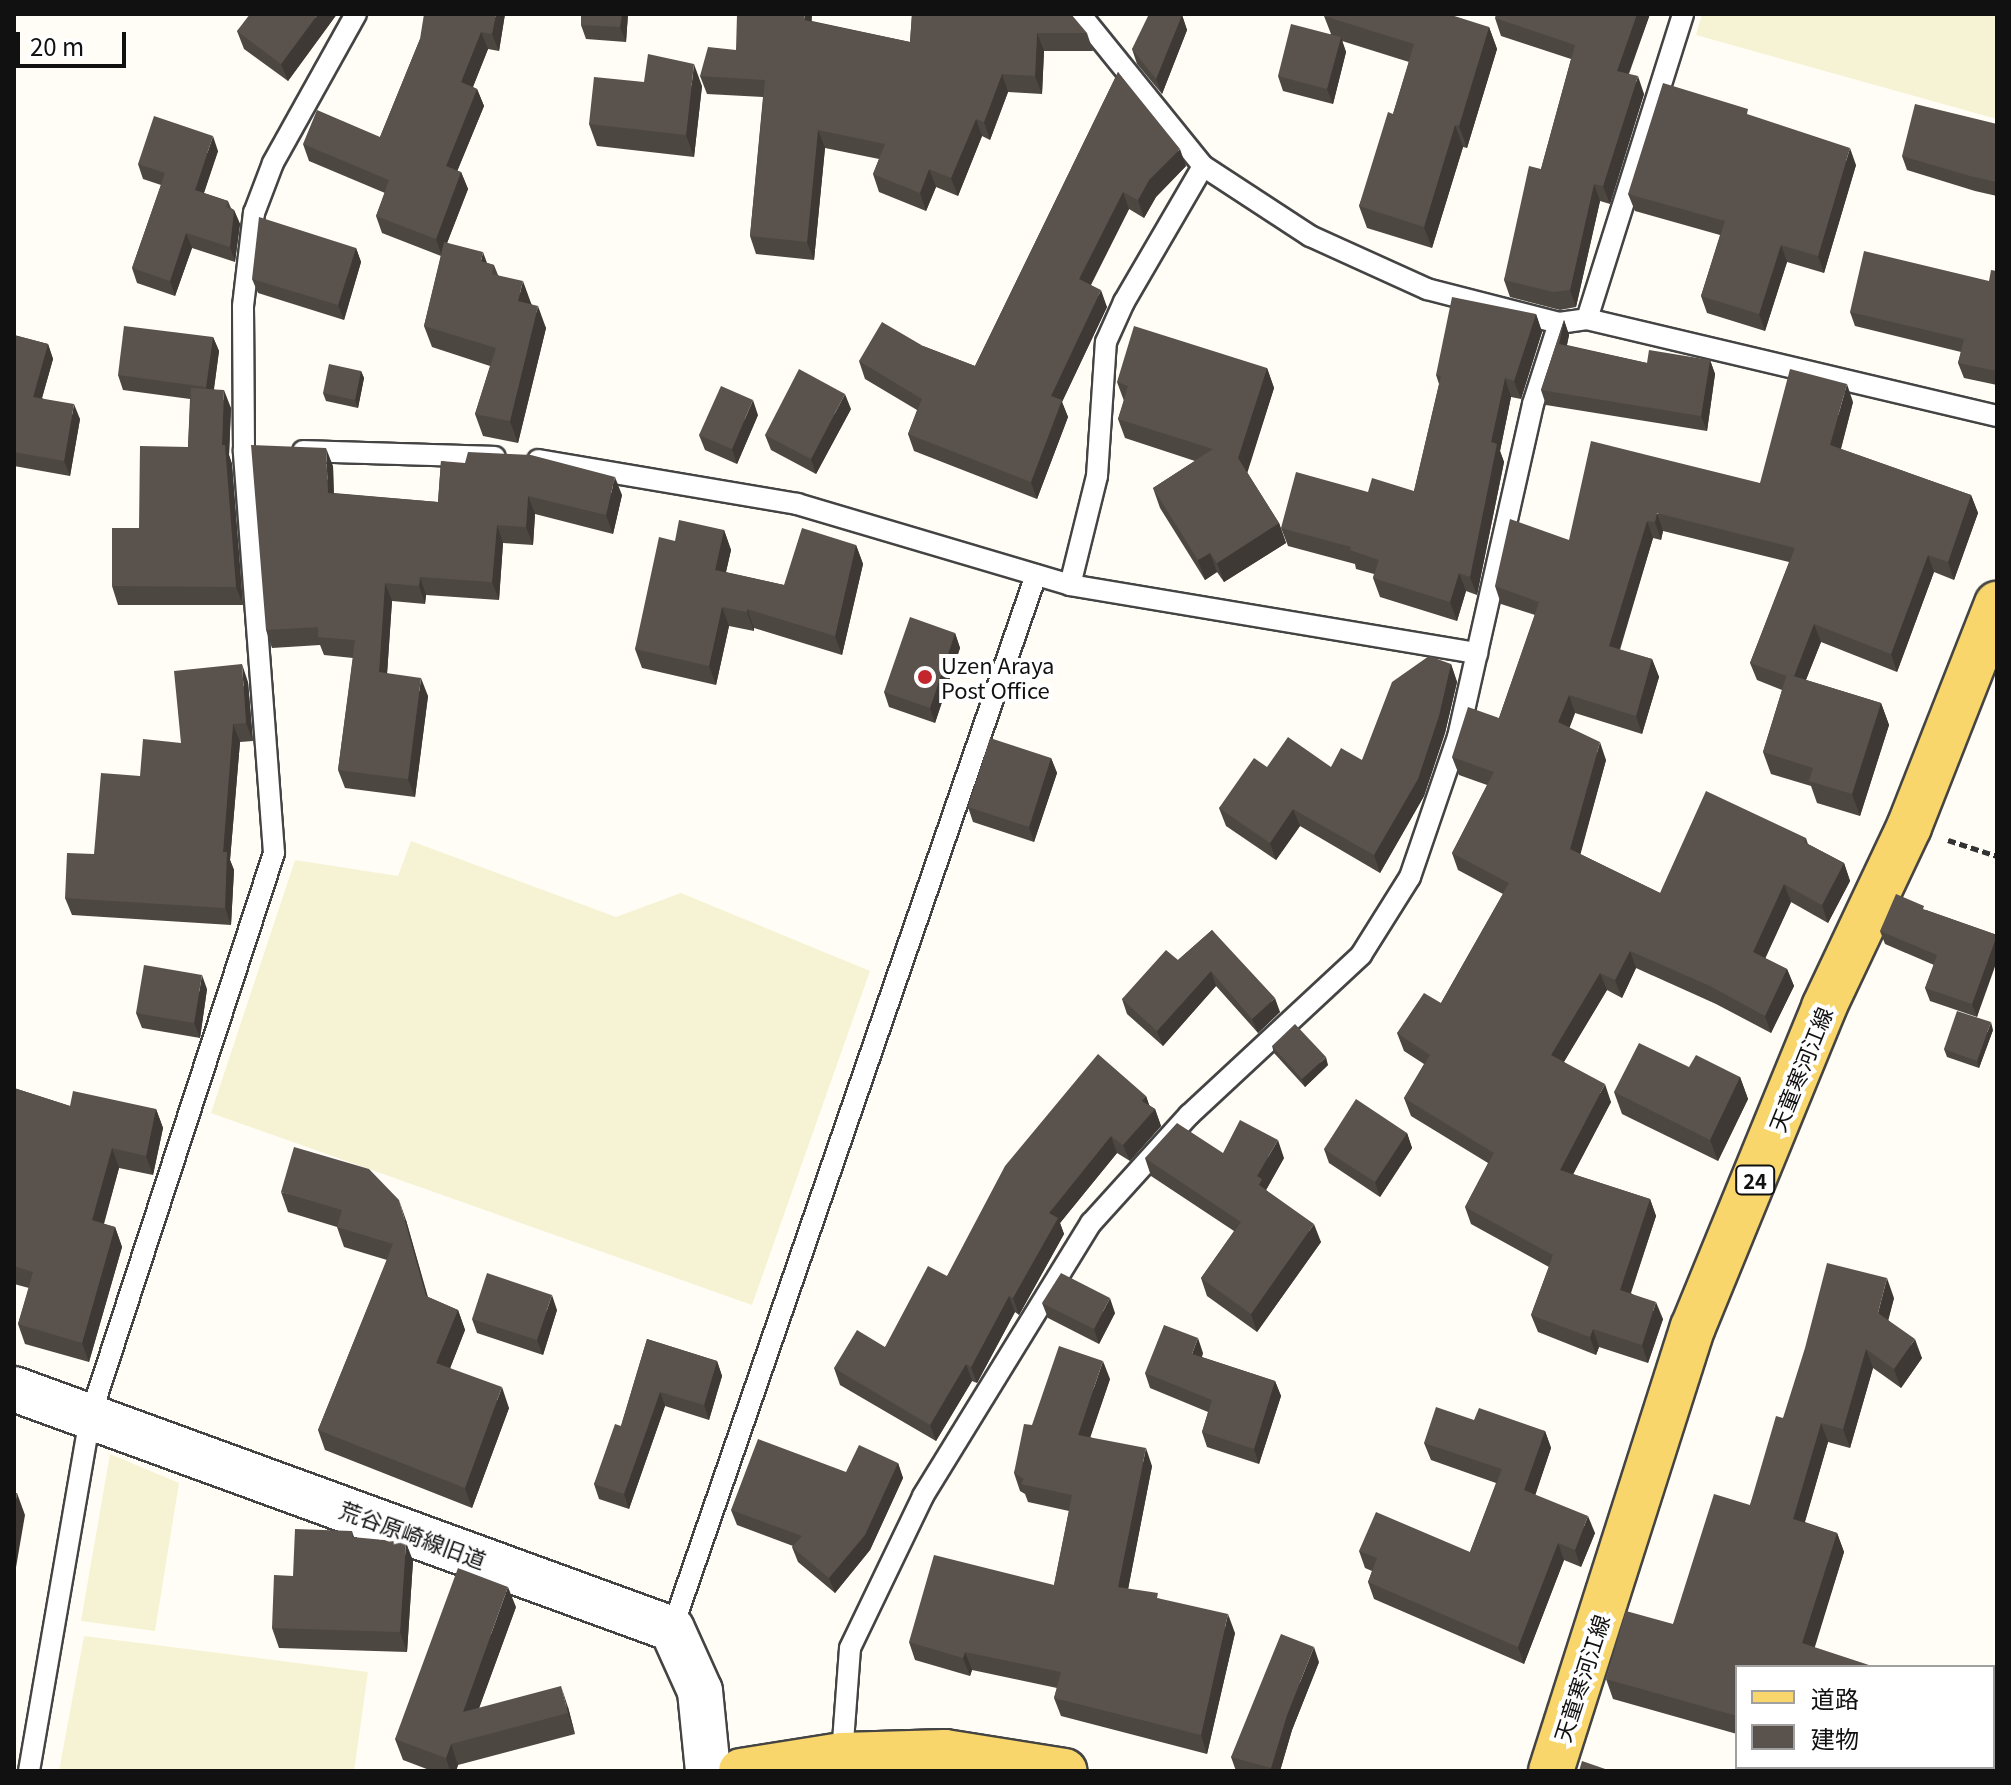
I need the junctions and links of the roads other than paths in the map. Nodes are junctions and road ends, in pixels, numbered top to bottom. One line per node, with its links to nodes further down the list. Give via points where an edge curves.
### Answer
1 (356, 14): 8 (lane, via 273,163 254,213 243,306)
2 (1080, 14): 4 (lane)
3 (1683, 14): 5 (lane)
4 (1203, 166): 6 (lane, via 1310,236 1427,289); 10 (lane, via 1106,342 1097,476)
5 (1587, 319): 6 (lane); 7 (lane)
6 (1559, 323): 12 (lane, via 1533,404)
7 (1997, 416)
8 (259, 450): 9 (lane, via 531,459 626,472 797,504); 14 (lane, via 274,853)
9 (1036, 575): 10 (lane); 15 (lane)
10 (1070, 585): 12 (lane)
11 (1997, 604): 21 (main road, 天童寒河江線 / 24, via 1909,827 1824,1007 1693,1327)
12 (1477, 653): 16 (lane, via 1454,751 1410,877 1361,955 1189,1115 1091,1223 923,1496 850,1648)
13 (14, 1389): 14 (street, 荒谷原崎線旧道)
14 (90, 1417): 15 (street, 荒谷原崎線旧道); 17 (lane)
15 (672, 1629): 18 (street, via 700,1691)
16 (842, 1755): 19 (main road); 20 (main road, via 945,1752)
17 (29, 1771)
18 (708, 1771)
19 (741, 1771)
20 (1065, 1771)
21 (1551, 1771)

